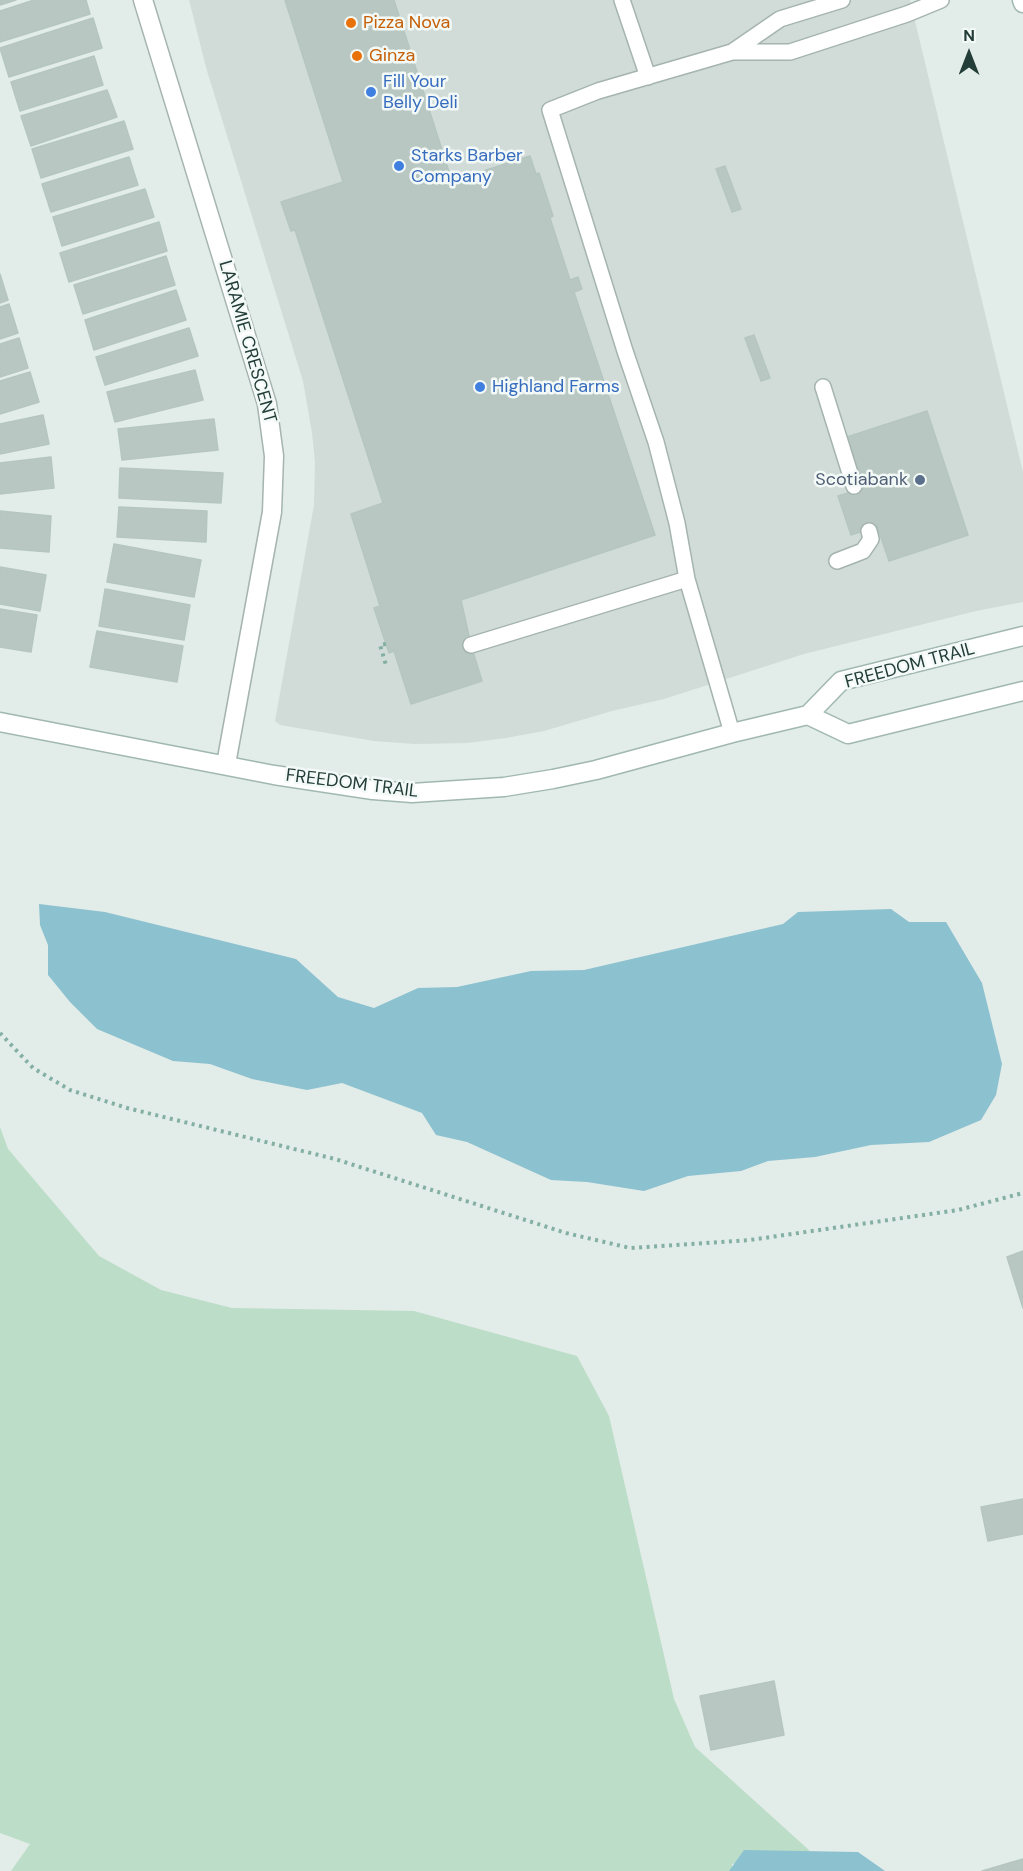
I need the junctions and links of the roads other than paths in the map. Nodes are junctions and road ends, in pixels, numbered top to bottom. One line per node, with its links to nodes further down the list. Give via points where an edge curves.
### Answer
1 (143, 0): 18 (street, LARAMIE CRESCENT, via 267,404 272,432 272,512)
2 (622, 0): 6 (lane)
3 (842, 0): 5 (lane, via 780,19)
4 (941, 0): 5 (lane, via 790,52)
5 (732, 52): 6 (lane)
6 (648, 77): 11 (lane, via 550,110 656,442)
7 (823, 387): 8 (lane)
8 (854, 486)
9 (869, 531): 10 (lane, via 871,539 862,551)
10 (837, 561)
11 (687, 579): 13 (lane); 17 (lane)
12 (1023, 636): 15 (street, FREEDOM TRAIL, via 841,681)
13 (471, 645)
14 (1023, 691): 15 (street, via 848,734)
15 (808, 715): 17 (street, FREEDOM TRAIL)
16 (0, 722): 18 (street, FREEDOM TRAIL)
17 (732, 733): 18 (street, FREEDOM TRAIL, via 553,779 461,791 373,790)
18 (226, 764)

